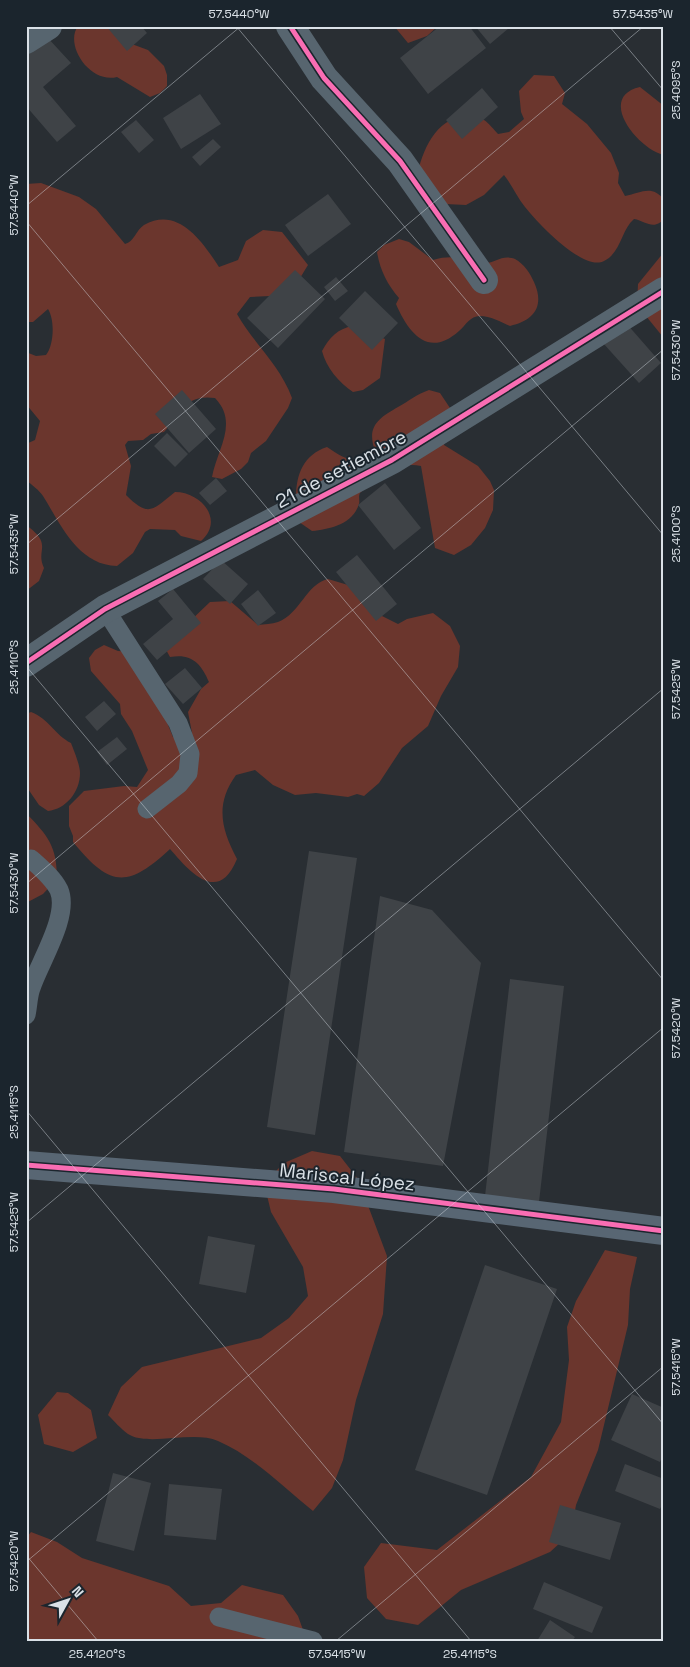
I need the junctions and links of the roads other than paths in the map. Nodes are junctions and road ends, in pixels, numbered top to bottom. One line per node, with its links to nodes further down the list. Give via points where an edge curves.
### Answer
1 (48, 26): 3 (street)
2 (290, 26): 4 (street, via 324,78 400,161)
3 (26, 40)
4 (484, 280)
5 (664, 291): 6 (street, 21 de setiembre, via 392,460)
6 (105, 609): 7 (street, 21 de setiembre); 8 (lane, via 178,723 190,754 188,773)
7 (26, 663)
8 (147, 809)
9 (31, 859): 10 (lane, via 54,882 62,905 31,988)
10 (26, 1015)
11 (26, 1165): 12 (street, Mariscal López, via 334,1189)
12 (664, 1230)
13 (219, 1617): 14 (lane)
14 (312, 1641)

